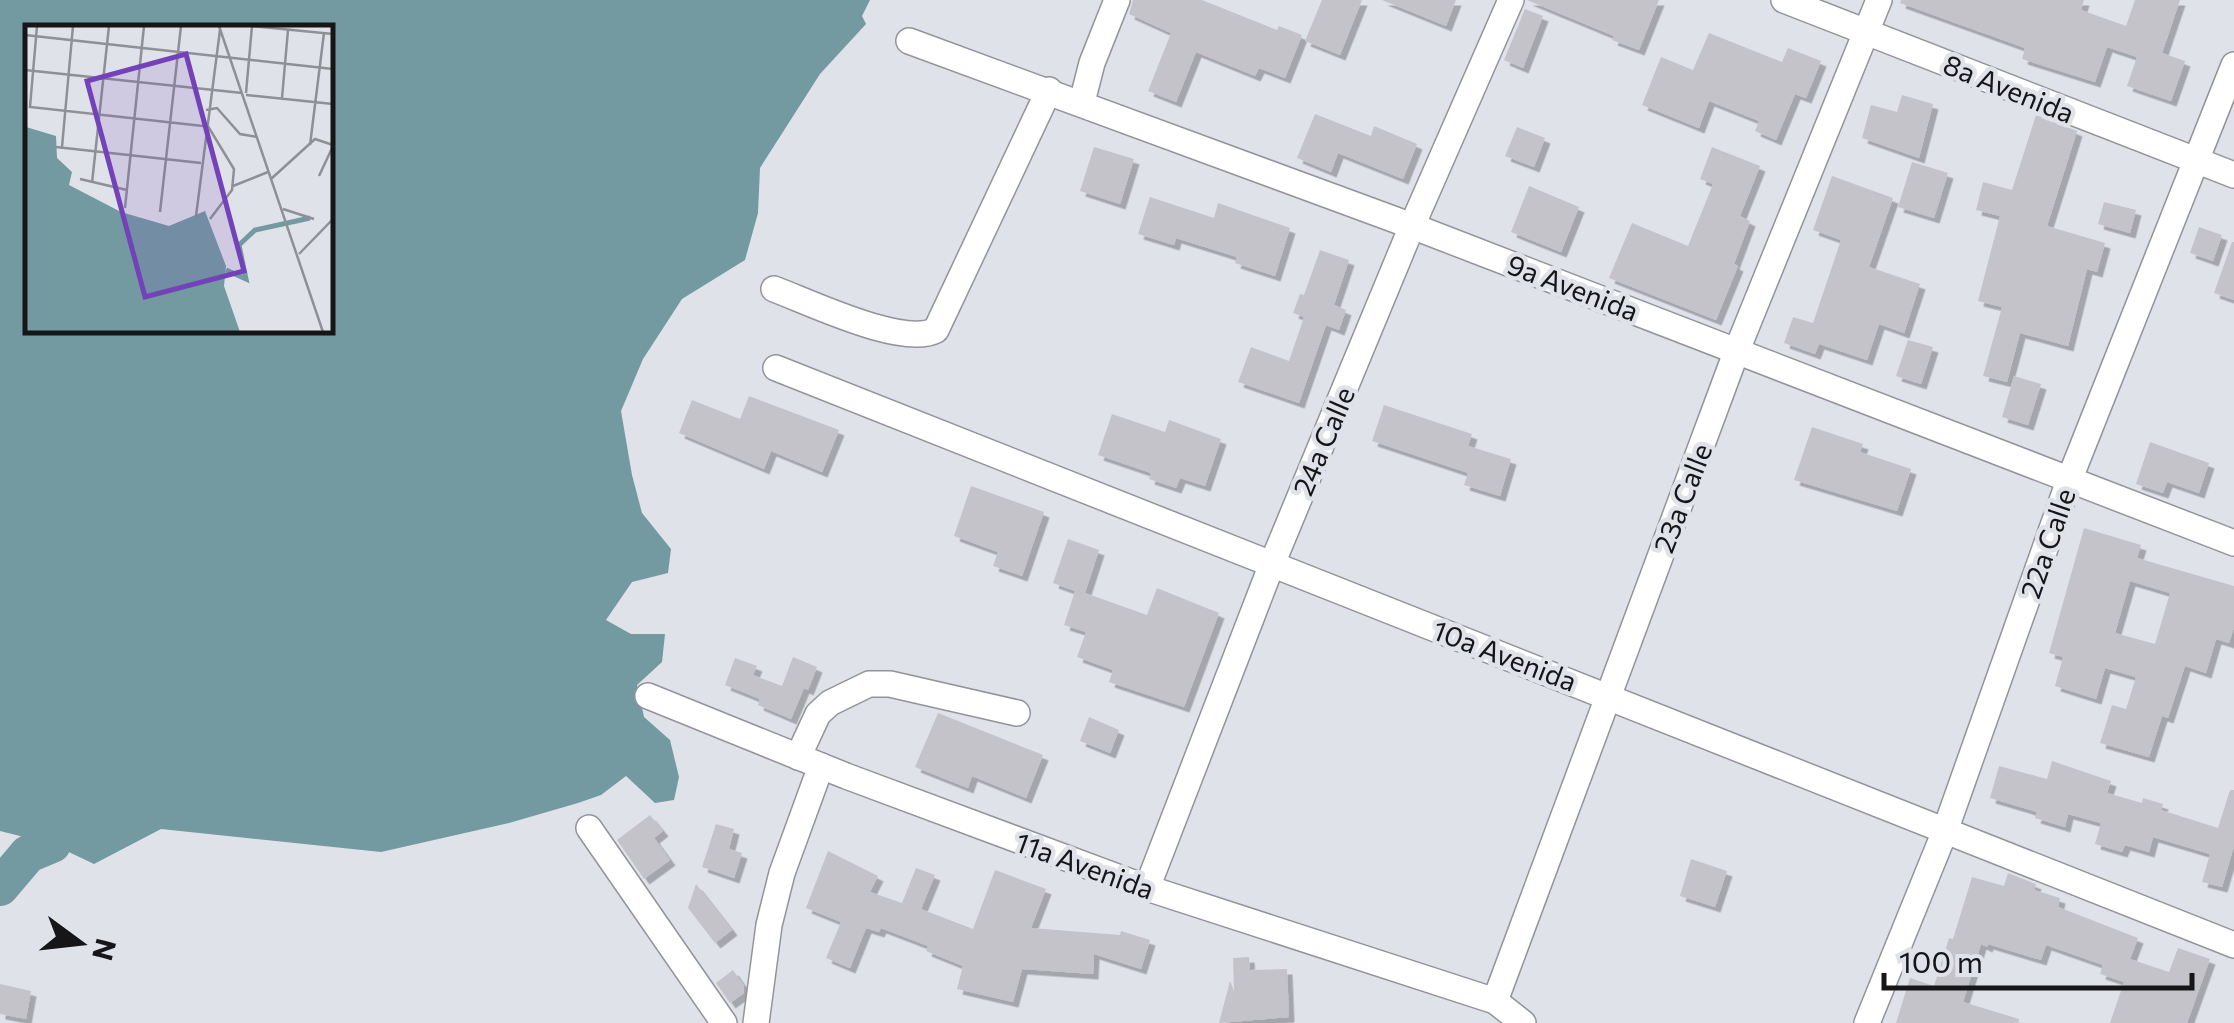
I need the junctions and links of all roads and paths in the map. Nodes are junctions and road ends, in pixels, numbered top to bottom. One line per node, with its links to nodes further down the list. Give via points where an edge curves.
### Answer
1 (1117, 0): 9 (street)
2 (1511, 0): 12 (street, 24a Calle)
3 (1784, 0): 5 (street, 8a Avenida)
4 (1879, 0): 5 (street, 23a Calle)
5 (1866, 31): 10 (street, 8a Avenida); 14 (street, 23a Calle)
6 (909, 41): 8 (street, 9a Avenida)
7 (2234, 65): 10 (street, 22a Calle)
8 (1049, 90): 9 (street, 9a Avenida); 13 (street, via 936,330 899,334)
9 (1082, 102): 12 (street, 9a Avenida)
10 (2196, 162): 11 (street, 8a Avenida); 16 (street, 22a Calle)
11 (2234, 175)
12 (1412, 226): 14 (street, 9a Avenida); 18 (street, 24a Calle)
13 (774, 289)
14 (1737, 350): 16 (street, 9a Avenida); 19 (street, 23a Calle)
15 (776, 368): 18 (street, 10a Avenida)
16 (2070, 478): 17 (street, 9a Avenida); 24 (street, 22a Calle)
17 (2234, 542)
18 (1272, 564): 19 (street, 10a Avenida); 25 (street, 24a Calle)
19 (1608, 695): 24 (street, 10a Avenida); 27 (street, 23a Calle)
20 (648, 696): 22 (street, 11a Avenida)
21 (1017, 714): 22 (street, via 869,684 818,714)
22 (810, 762): 25 (street, 11a Avenida); 29 (street, via 769,925)
23 (589, 828): 28 (street)
24 (1945, 831): 26 (street, 10a Avenida); 31 (street, 22a Calle)
25 (1147, 888): 27 (street, 11a Avenida)
26 (2234, 945)
27 (1495, 1000): 30 (street, 11a Avenida)
28 (724, 1023)
29 (756, 1023)
30 (1523, 1023)
31 (1867, 1023)

